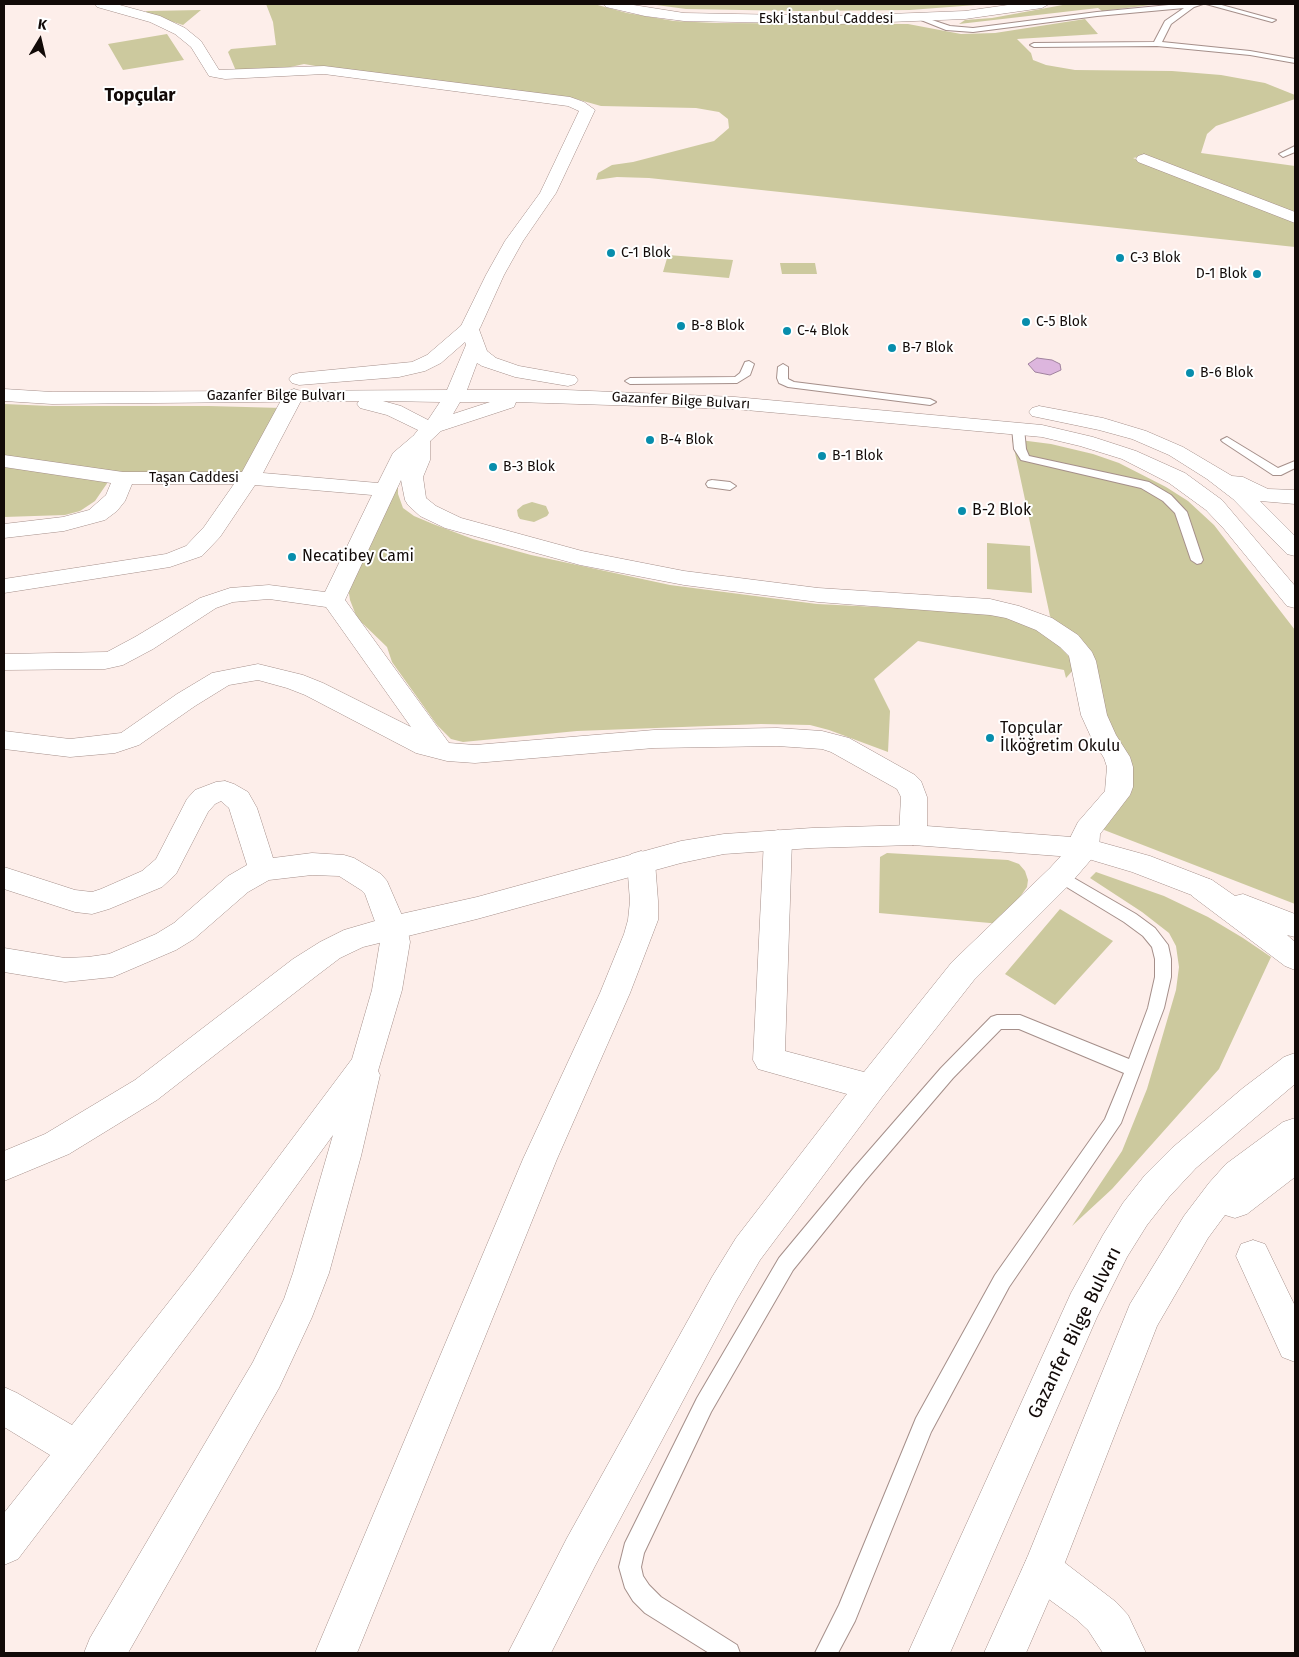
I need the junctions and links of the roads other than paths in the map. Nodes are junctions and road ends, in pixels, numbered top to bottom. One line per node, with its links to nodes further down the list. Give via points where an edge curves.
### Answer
1 (102, 4): 18 (street, via 155,19 180,31 196,44 214,73 324,70 570,102 587,110 548,192 514,241 495,276)
2 (611, 4): 9 (street, Eski İstanbul Caddesi, via 651,13 701,18)
3 (633, 4): 4 (street, Eski İstanbul Caddesi, via 696,13 847,15 978,10)
4 (1017, 4)
5 (1042, 4): 9 (street, Eski İstanbul Caddesi)
6 (1193, 4): 7 (lane); 9 (lane, via 973,30 953,29); 11 (lane, via 1168,23)
7 (1199, 4)
8 (1210, 4): 10 (lane)
9 (920, 18)
10 (1272, 20)
11 (1157, 44): 12 (lane); 13 (lane)
12 (1034, 45)
13 (1295, 61)
14 (1295, 149): 15 (lane)
15 (1282, 154)
16 (1144, 159): 17 (street)
17 (1295, 218)
18 (472, 338): 19 (street); 26 (street); 27 (street, via 482,358 496,366)
19 (452, 345): 24 (street, via 434,360 408,370); 25 (street)
20 (748, 364): 23 (lane, via 745,375 737,380)
21 (783, 367): 30 (lane, via 783,381 792,385)
22 (4, 376): 24 (street, Gazanfer Bilge Bulvarı)
23 (630, 381): 27 (street, Gazanfer Bilge Bulvarı); 30 (street, Gazanfer Bilge Bulvarı)
24 (294, 387): 25 (street); 28 (street, Gazanfer Bilge Bulvarı, via 61,398); 29 (street, Gazanfer Bilge Bulvarı); 38 (street)
25 (434, 387): 26 (street, Gazanfer Bilge Bulvarı); 29 (street, Gazanfer Bilge Bulvarı); 32 (street)
26 (458, 387): 27 (street, Gazanfer Bilge Bulvarı); 32 (street)
27 (567, 388): 31 (street, Gazanfer Bilge Bulvarı); 32 (street, via 499,405)
28 (4, 395)
29 (327, 396): 32 (street, via 387,408)
30 (930, 402): 36 (street, Gazanfer Bilge Bulvarı, via 1058,415 1118,428 1176,451)
31 (1018, 428): 47 (lane, via 1020,449 1025,458 1144,485 1167,498 1181,512); 50 (street, Gazanfer Bilge Bulvarı, via 1065,435 1104,446 1177,478 1214,505)
32 (425, 431): 41 (street, via 401,458); 56 (street, via 412,477 416,500 428,511 453,523 580,558 684,578 818,595 990,606 1030,618 1057,632 1080,652 1094,715 1118,757 1120,767 1117,795 1088,829)
33 (1227, 440): 35 (lane, via 1277,474)
34 (4, 461): 37 (street, Taşan Caddesi)
35 (1295, 464)
36 (1215, 474): 42 (street, via 1264,495); 46 (street, Gazanfer Bilge Bulvarı, via 1241,494)
37 (123, 478): 38 (street, Taşan Caddesi); 44 (street, via 118,496 97,515 64,524)
38 (249, 478): 41 (street, Taşan Caddesi); 48 (street, via 212,532 186,555)
39 (712, 484): 40 (lane)
40 (730, 486)
41 (384, 490): 49 (street)
42 (1295, 497)
43 (1295, 520): 45 (street, via 1292,525)
44 (4, 531)
45 (1295, 545)
46 (1295, 549)
47 (1197, 560)
48 (4, 586)
49 (333, 600): 51 (street, via 270,592 230,595 208,603 114,659); 53 (street)
50 (1295, 601)
51 (4, 662)
52 (4, 740): 53 (street, via 70,748 115,744 130,739 221,680 258,672 314,689 410,739)
53 (441, 751): 54 (street, via 475,754 654,739 776,737 822,740 840,745 912,788)
54 (913, 835): 55 (street); 56 (street)
55 (778, 840): 57 (street, via 724,844); 69 (street, via 769,1060)
56 (1085, 848): 59 (street); 61 (street, via 1140,864)
57 (641, 862): 63 (street, via 477,908); 83 (street, via 644,901 639,934 540,1159)
58 (262, 870): 60 (street, via 238,799 225,791 205,797 197,806 166,866 152,879 109,898 75,901); 63 (street, via 312,864 344,866 377,889); 65 (street, via 238,884 178,935 113,965 65,970)
59 (1060, 876): 68 (lane, via 1130,918 1160,945 1163,976 1156,1008); 69 (street, via 963,971)
60 (4, 878)
61 (1202, 888): 62 (street); 64 (street)
62 (1295, 926)
63 (392, 927): 66 (street, via 394,942 390,974); 71 (street, via 354,938 330,950 146,1090)
64 (1295, 958)
65 (4, 960)
66 (366, 1064): 79 (street); 82 (street, via 344,1156 299,1305 266,1375)
67 (1295, 1066): 87 (street, Gazanfer Bilge Bulvarı, via 1184,1158 1157,1186 1120,1238 1084,1304)
68 (1134, 1069): 85 (lane, via 1020,1022 997,1022 947,1073 786,1264 704,1405 637,1543 630,1567 641,1593 654,1605); 86 (lane, via 1112,1123 1002,1281 923,1425 847,1613)
69 (871, 1087): 84 (street, via 748,1249)
70 (1295, 1132): 75 (street, via 1238,1175 1209,1208)
71 (57, 1144): 73 (street); 74 (street)
72 (1295, 1158): 75 (street, via 1251,1189)
73 (4, 1166)
74 (4, 1181)
75 (1179, 1255): 81 (street, via 1143,1316)
76 (1253, 1256): 77 (street)
77 (1295, 1344)
78 (4, 1406): 79 (street)
79 (78, 1450): 80 (street)
80 (4, 1545)
81 (1042, 1570): 88 (street); 89 (street, via 1102,1616)
82 (105, 1653)
83 (336, 1653)
84 (529, 1653)
85 (729, 1653)
86 (826, 1653)
87 (929, 1653)
88 (1006, 1653)
89 (1125, 1653)

